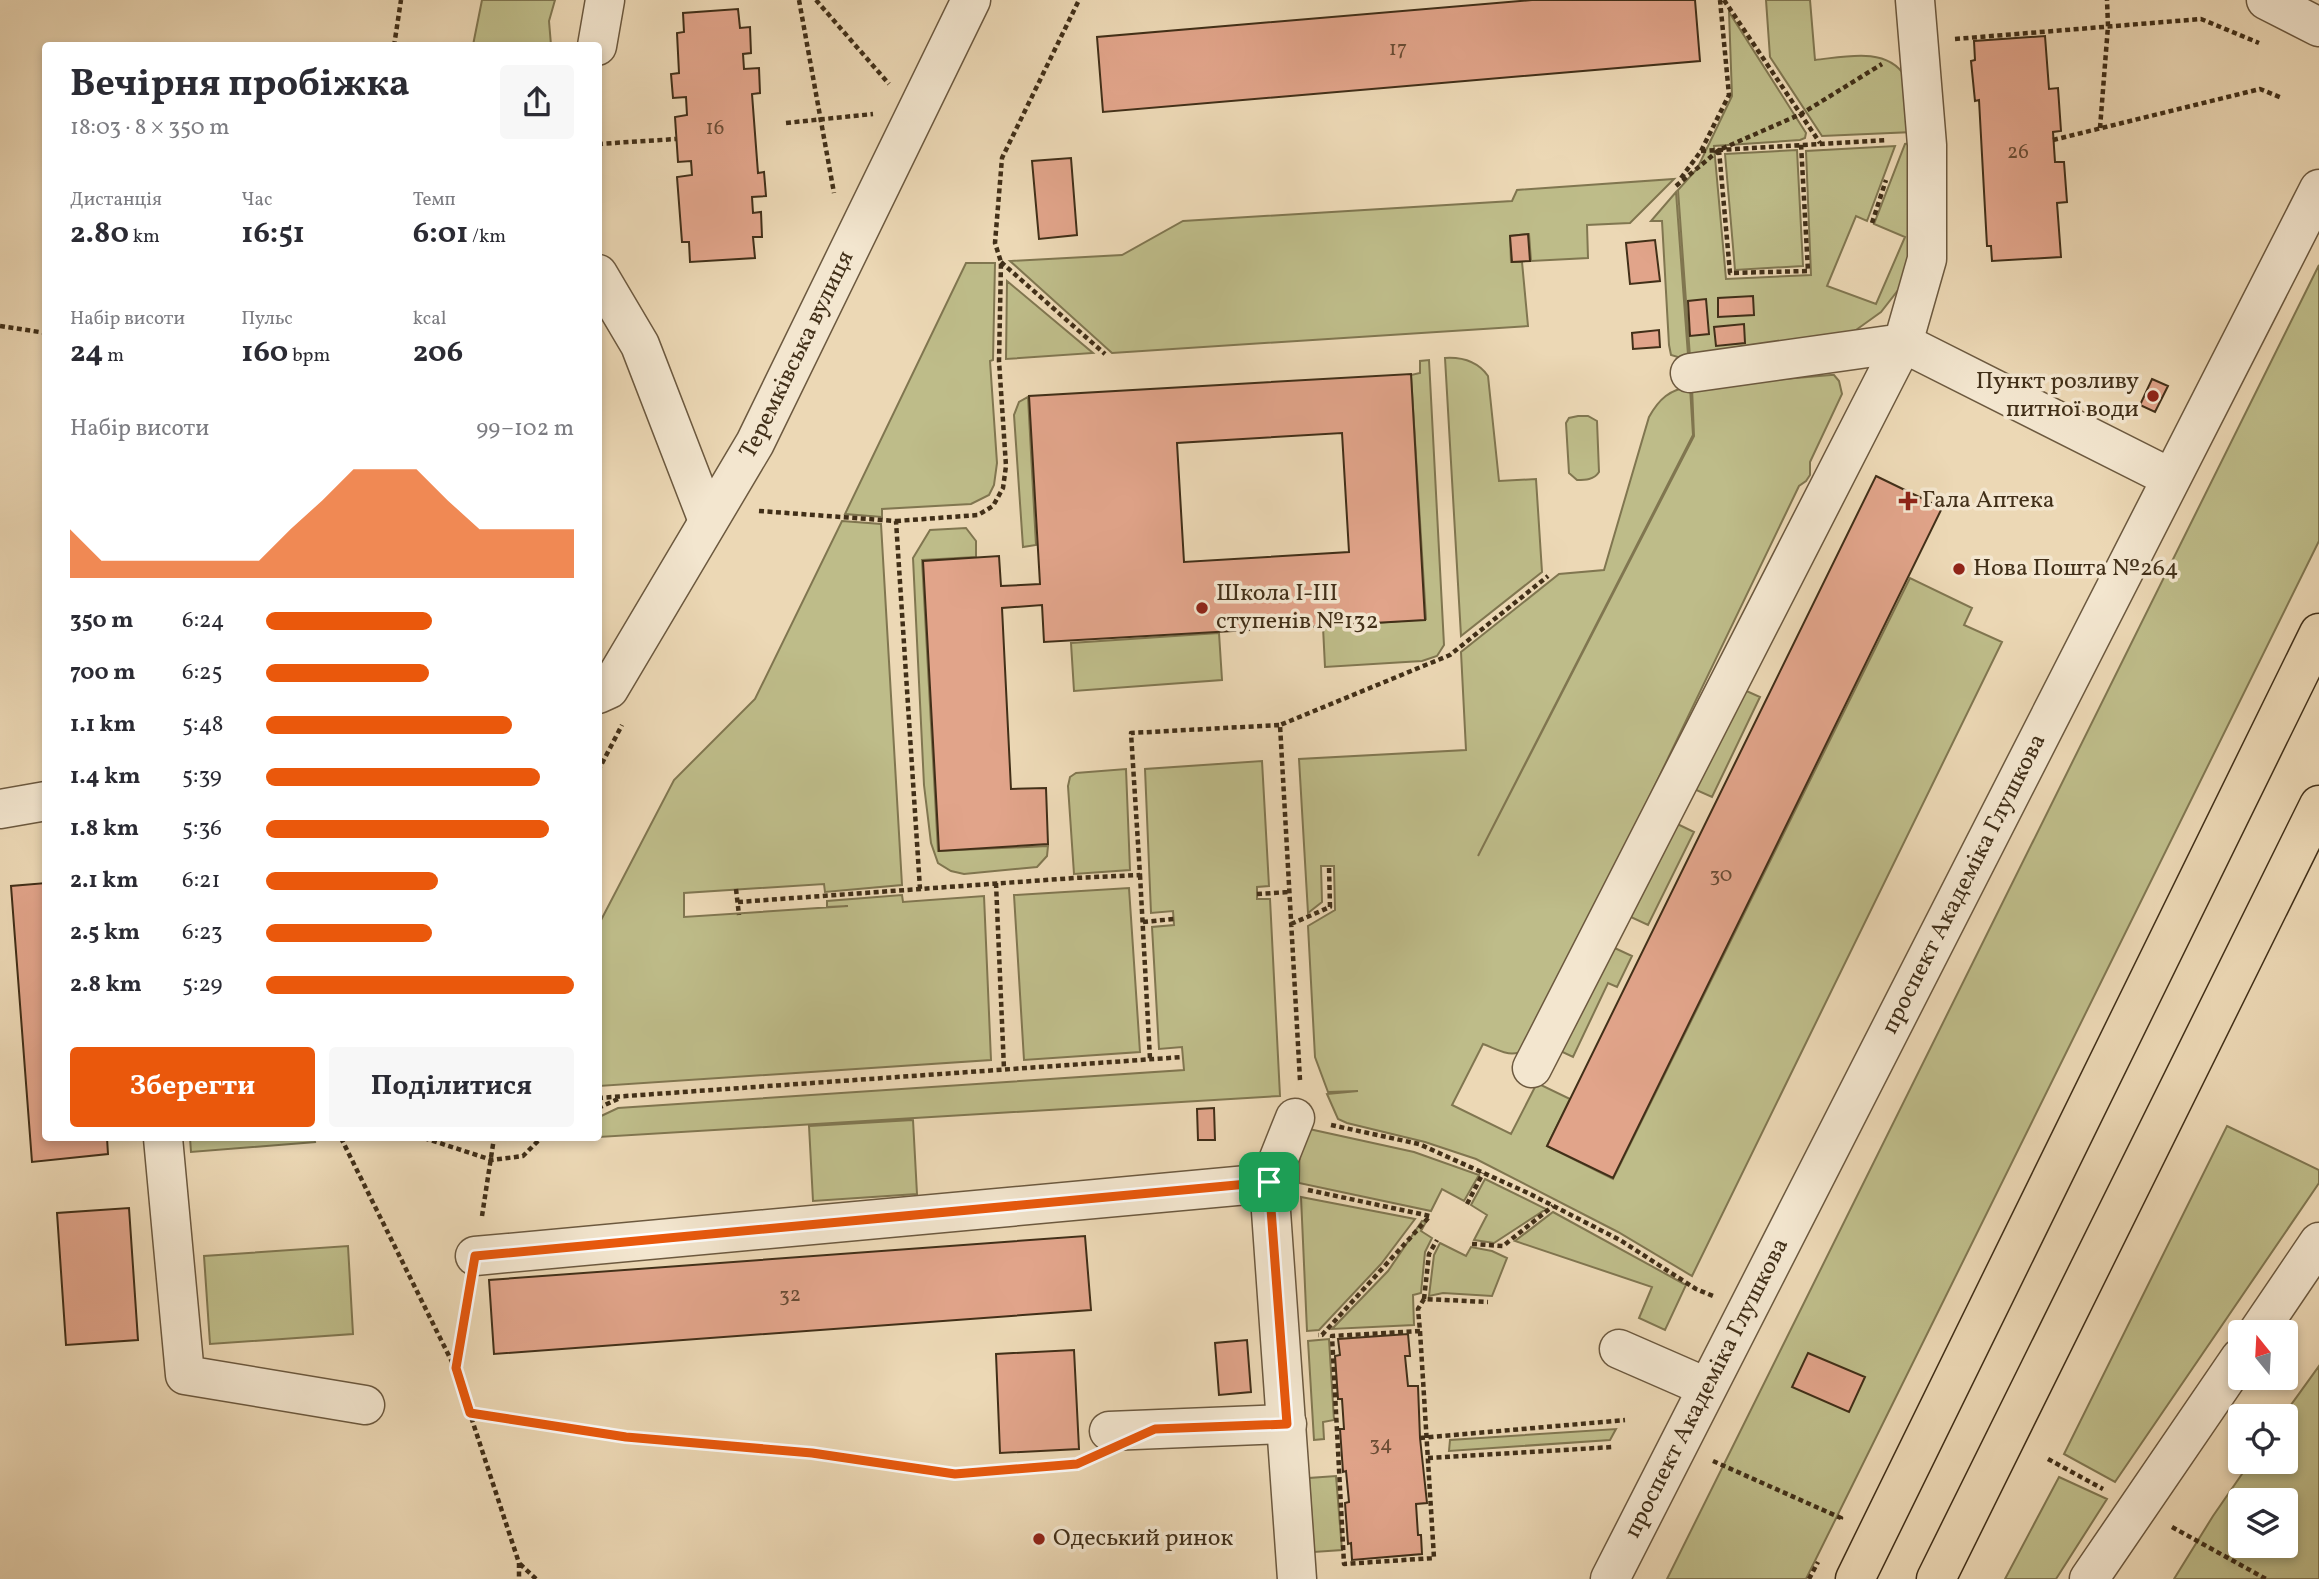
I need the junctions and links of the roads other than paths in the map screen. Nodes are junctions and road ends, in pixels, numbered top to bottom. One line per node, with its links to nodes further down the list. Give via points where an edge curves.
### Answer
1 (606, 0): 6 (street)
2 (971, 0): 12 (street, Теремківська вулиця, via 755,443)
3 (1915, 0): 9 (street, via 1927,145 1927,259)
4 (2266, 0): 5 (street)
5 (2319, 27)
6 (598, 42)
7 (2319, 188): 11 (street, проспект Академіка Глушкова)
8 (602, 281): 12 (street, via 639,345)
9 (1903, 343): 10 (street); 11 (street); 18 (street)
10 (1690, 373)
11 (2171, 478): 27 (street, проспект Академіка Глушкова)
12 (708, 521): 14 (street, Теремківська вулиця, via 609,689)
13 (2319, 633): 33 (highway)
14 (602, 692)
15 (42, 802): 17 (street)
16 (2319, 805): 34 (highway)
17 (0, 809)
18 (1532, 1068)
19 (1295, 1118): 21 (street)
20 (163, 1141): 28 (street, via 185,1375)
21 (1282, 1185): 23 (street); 29 (street)
22 (2319, 1242): 24 (street)
23 (475, 1256)
24 (2266, 1320)
25 (1619, 1349): 27 (street)
26 (2228, 1376): 35 (street)
27 (1706, 1387): 32 (street, проспект Академіка Глушкова)
28 (365, 1405)
29 (1287, 1424): 30 (street); 31 (street)
30 (1099, 1445)
31 (1297, 1579)
32 (1610, 1579)
33 (1855, 1579)
34 (1936, 1579)
35 (2089, 1579)

